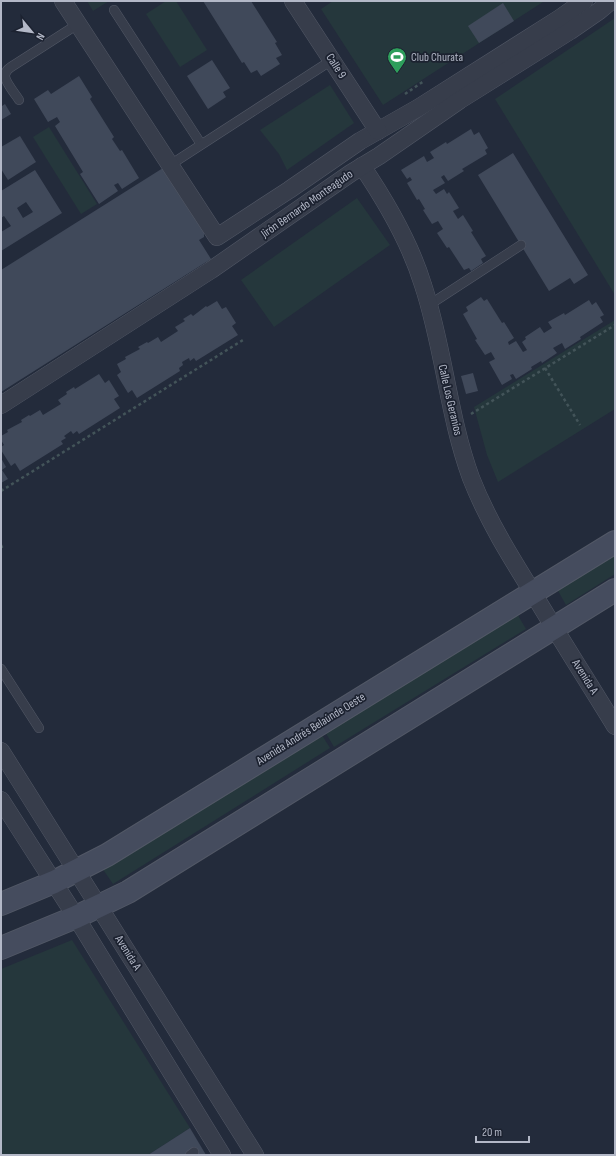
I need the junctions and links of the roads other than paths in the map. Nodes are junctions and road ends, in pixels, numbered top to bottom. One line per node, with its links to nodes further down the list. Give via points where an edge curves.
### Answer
1 (63, 1): 6 (street)
2 (584, 1): 9 (street, Jirón Bernardo Monteagudo)
3 (611, 1): 12 (street, Jirón Bernardo Monteagudo, via 570,31 460,100)
4 (296, 2): 7 (street, Calle 9)
5 (114, 10): 10 (lane)
6 (78, 24): 8 (lane, via 10,67 5,76); 11 (street)
7 (332, 60): 9 (street, Calle 9); 10 (lane)
8 (19, 100)
9 (378, 131): 11 (street, Jirón Bernardo Monteagudo, via 217,237)
10 (202, 144): 11 (lane)
11 (170, 165)
12 (362, 166): 14 (street, Calle Los Geranios, via 379,190 404,236); 15 (street, Jirón Bernardo Monteagudo, via 211,270)
13 (521, 245): 14 (lane)
14 (429, 305): 18 (street, Calle Los Geranios, via 454,424 471,478 484,509)
15 (1, 405)
16 (615, 542): 18 (street, Avenida Andrés Belaúnde Oeste)
17 (615, 590): 19 (street)
18 (533, 593): 19 (street, Calle Los Geranios); 25 (street, Avenida Andrés Belaúnde Oeste)
19 (554, 628): 21 (street, Avenida A); 28 (street, via 128,892)
20 (1, 669): 22 (lane)
21 (615, 726)
22 (39, 728)
23 (1, 751): 25 (street, Avenida A)
24 (1, 800): 26 (street)
25 (77, 871): 26 (street, Avenida Andrés Belaúnde Oeste); 28 (street, Avenida A)
26 (54, 882): 27 (street, Avenida Andrés Belaúnde Oeste); 29 (street)
27 (1, 904)
28 (99, 906): 29 (street); 32 (street, Avenida A)
29 (76, 917): 30 (street); 31 (street)
30 (1, 948)
31 (222, 1155)
32 (255, 1155)

